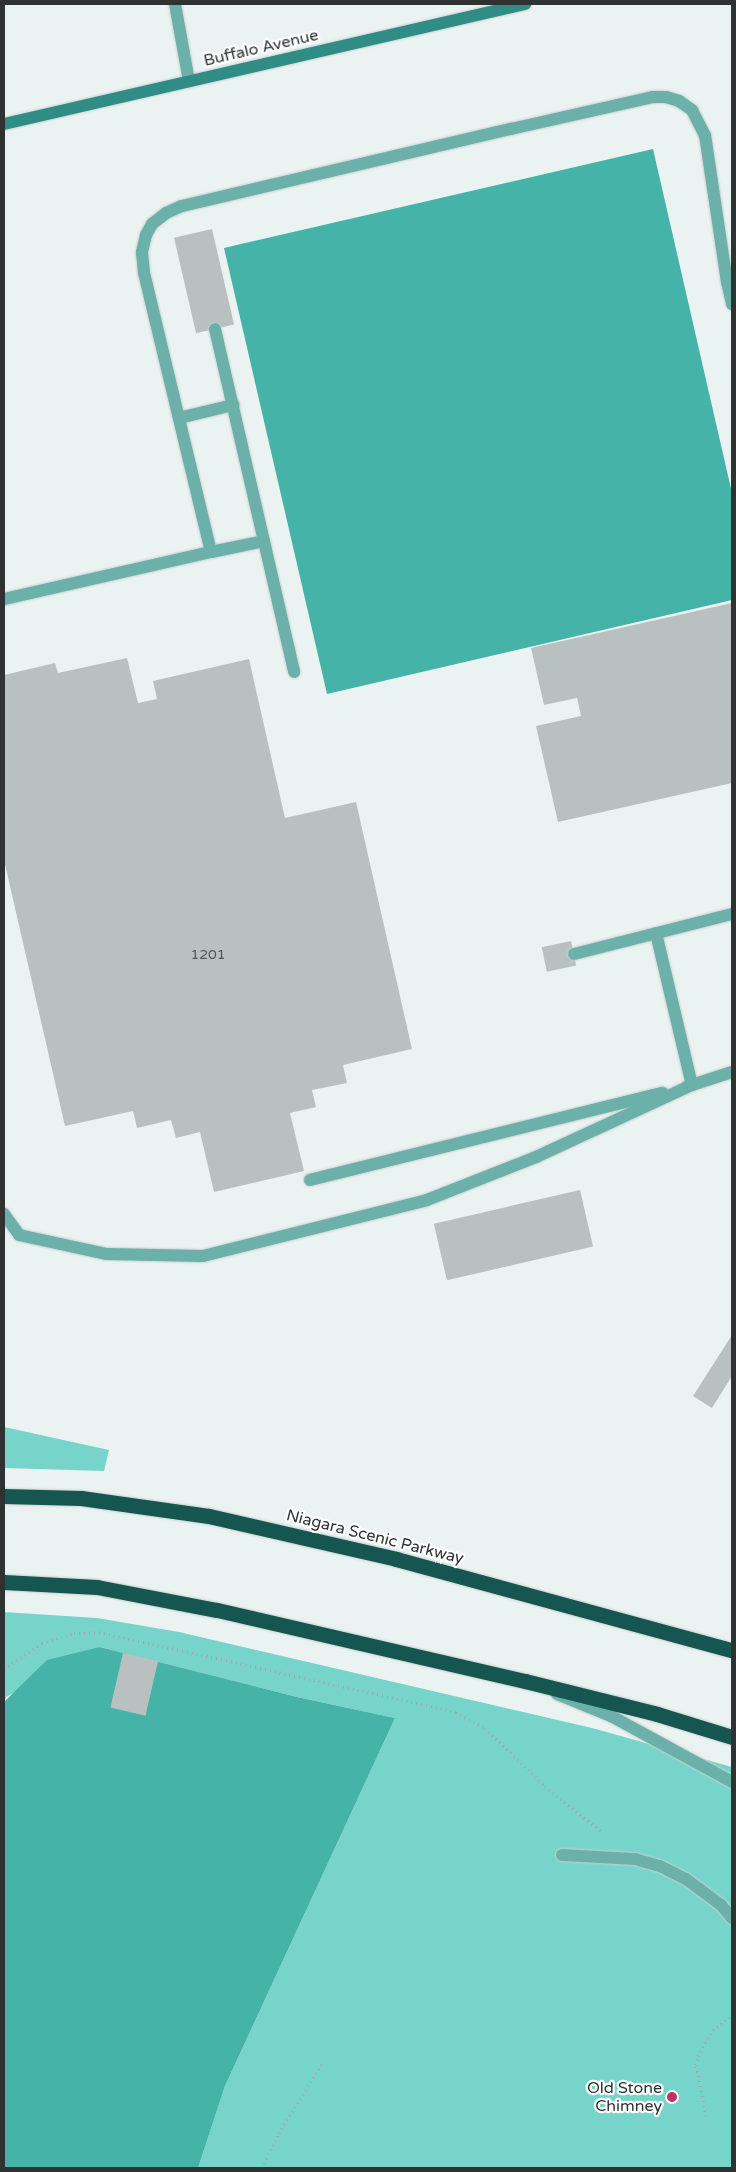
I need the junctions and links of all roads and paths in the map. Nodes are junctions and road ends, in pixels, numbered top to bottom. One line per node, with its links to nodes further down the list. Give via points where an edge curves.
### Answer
1 (175, 4): 3 (street)
2 (525, 4): 3 (main road, Buffalo Avenue)
3 (190, 81): 4 (main road, Buffalo Avenue)
4 (4, 124)
5 (732, 304): 8 (street, via 705,135 692,110 680,101 653,97 182,206 166,213 152,224 142,252)
6 (215, 329): 7 (street)
7 (233, 405): 8 (street); 9 (street)
8 (179, 418): 10 (street)
9 (264, 541): 10 (street); 12 (street)
10 (211, 552): 11 (street)
11 (4, 598)
12 (294, 672)
13 (732, 914): 14 (street)
14 (656, 934): 15 (street); 17 (street)
15 (574, 954)
16 (732, 1072): 17 (street)
17 (692, 1086): 18 (street); 19 (street, via 536,1156 427,1200 203,1256 108,1254 19,1235)
18 (310, 1180)
19 (4, 1214)
20 (4, 1496): 22 (highway, Niagara Scenic Parkway, via 88,1499 210,1516 396,1559)
21 (4, 1582): 24 (highway, via 71,1585 134,1593)
22 (732, 1650)
23 (4, 1669): 28 (path, via 42,1643 74,1633 99,1632 456,1712 485,1728 545,1786)
24 (525, 1681): 25 (highway, via 657,1714); 26 (street, via 611,1716)
25 (732, 1737)
26 (732, 1782)
27 (562, 1855): 28 (street)
28 (636, 1859): 29 (street, via 686,1879 721,1905)
29 (732, 1918)
30 (732, 2016): 32 (path, via 713,2030 698,2056 696,2065)
31 (322, 2064): 33 (path, via 279,2133)
32 (706, 2116)
33 (262, 2168)

